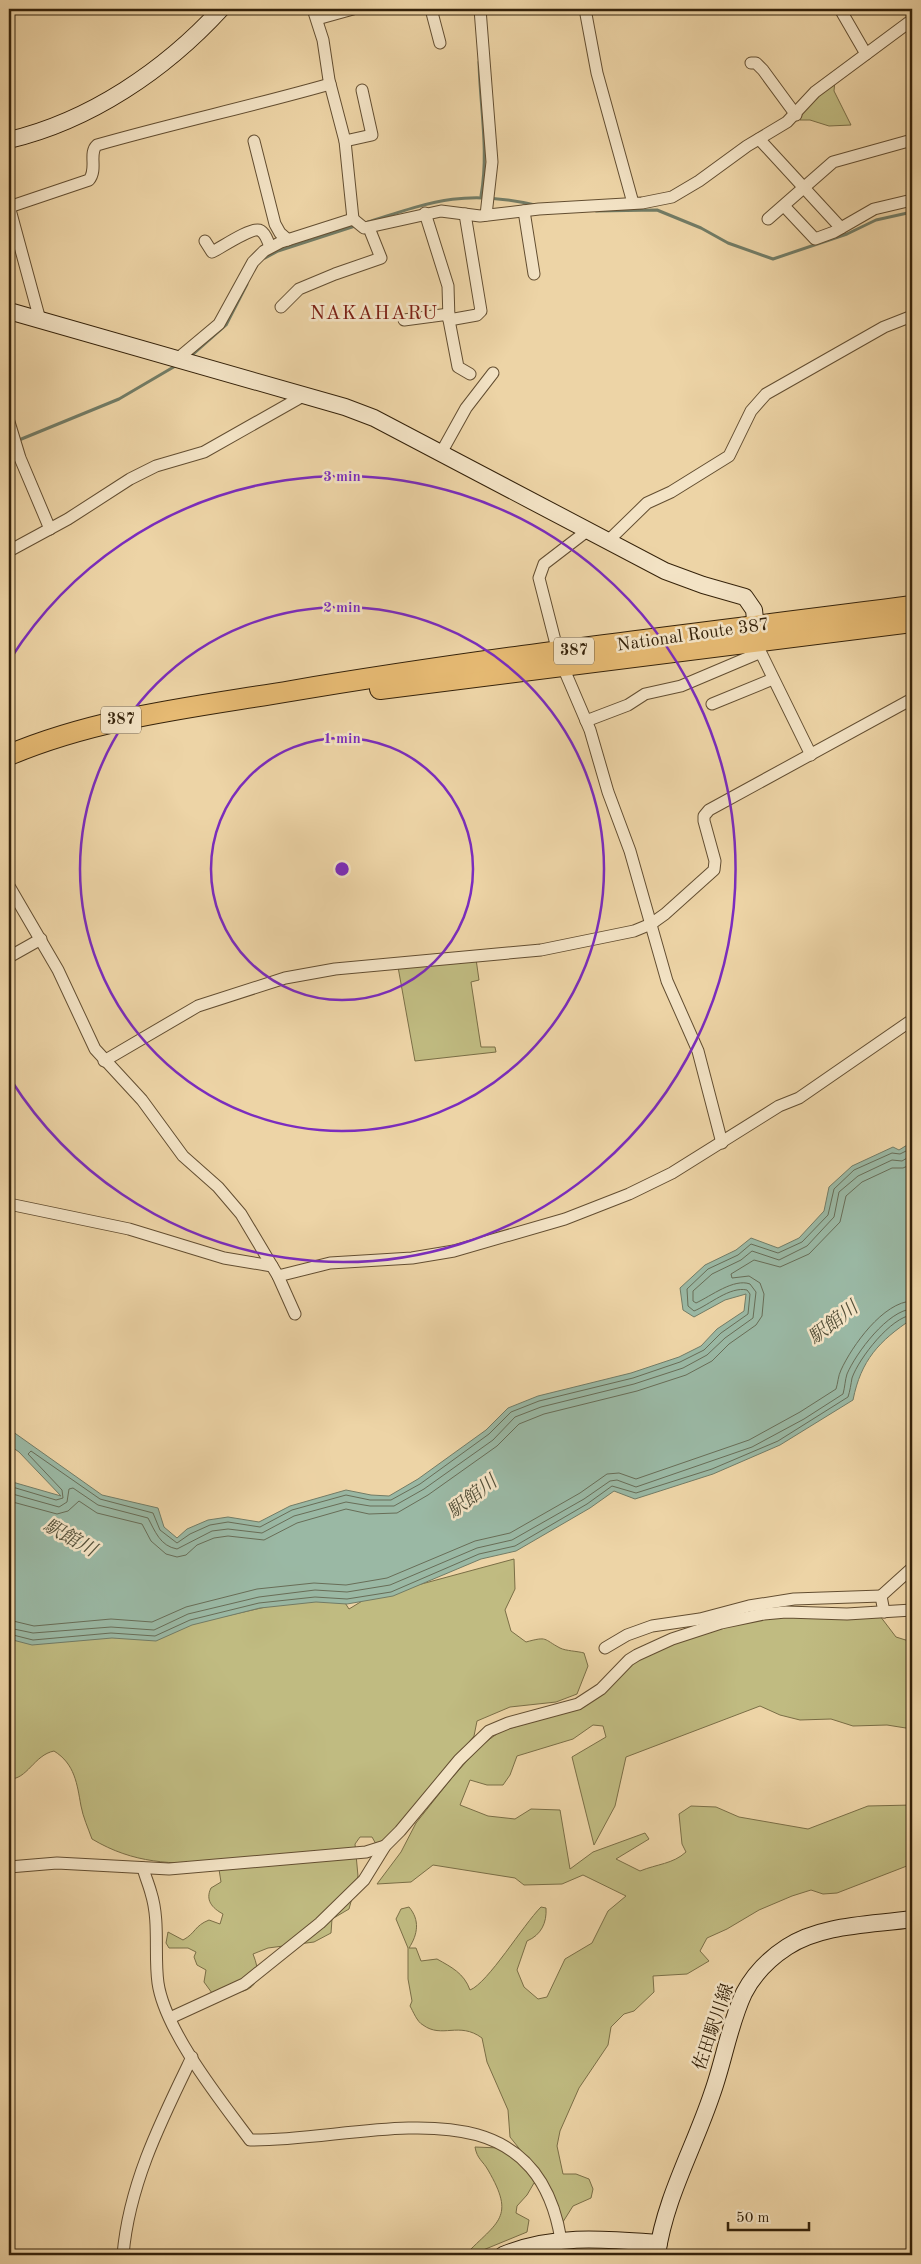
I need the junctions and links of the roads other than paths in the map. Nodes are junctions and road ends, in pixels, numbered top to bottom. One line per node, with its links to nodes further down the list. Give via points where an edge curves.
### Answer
1 (221, 9): 16 (street, via 175,53 118,93 61,124)
2 (353, 9): 7 (street)
3 (431, 9): 9 (street)
4 (480, 9): 28 (street, via 492,162)
5 (585, 9): 22 (street, via 597,73)
6 (840, 9): 10 (street)
7 (315, 14): 12 (street, via 326,51)
8 (912, 20): 10 (street)
9 (440, 42)
10 (866, 54): 14 (street, via 815,92)
11 (752, 62): 14 (street, via 762,70)
12 (330, 84): 19 (street); 24 (street, via 97,145 94,173 89,180)
13 (362, 90): 19 (street, via 372,136)
14 (796, 115): 15 (street)
15 (759, 139): 20 (street); 22 (street, via 679,194)
16 (9, 140)
17 (912, 140): 20 (street, via 838,160)
18 (254, 141): 33 (street, via 275,224)
19 (345, 141): 29 (street)
20 (803, 188): 23 (street); 32 (street)
21 (912, 200): 32 (street, via 874,209)
22 (633, 203): 25 (street)
23 (784, 206): 30 (street); 32 (street, via 815,239)
24 (9, 207): 41 (street)
25 (524, 211): 28 (street); 36 (street)
26 (424, 213): 27 (street, via 448,211); 31 (street); 40 (street, via 447,283)
27 (465, 214): 28 (street); 40 (street, via 481,310 477,315)
28 (486, 215)
29 (353, 219): 31 (street); 33 (street)
30 (768, 219)
31 (369, 228): 37 (street, via 381,258 299,290)
32 (841, 228)
33 (288, 240): 35 (street)
34 (205, 241): 35 (street, via 214,252 258,230)
35 (270, 247): 43 (street, via 253,262 218,324)
36 (534, 274)
37 (281, 308)
38 (9, 312): 41 (street)
39 (912, 316): 51 (street, via 884,327 766,394 751,411 729,456 647,503)
40 (449, 317): 42 (street); 45 (street, via 458,366)
41 (40, 320): 43 (street)
42 (404, 320)
43 (182, 362): 46 (street)
44 (494, 373): 48 (street, via 466,408)
45 (470, 374)
46 (303, 396): 48 (street, via 374,418); 49 (street, via 204,452 156,466 130,479)
47 (9, 422): 49 (street, via 20,458)
48 (441, 453): 50 (street)
49 (50, 529): 52 (street)
50 (587, 531): 51 (street); 56 (street, via 544,564 539,575)
51 (607, 542): 55 (street, via 676,576 745,597 752,605)
52 (9, 551)
53 (912, 606): 55 (highway, National Route 387 / 387)
54 (912, 622): 55 (highway, National Route 387 / 387)
55 (757, 640): 56 (highway, National Route 387 / 387); 57 (street); 60 (street, via 681,686 645,694 628,705)
56 (560, 660): 60 (street); 62 (highway, National Route 387 / 387, via 389,675 236,700 112,722)
57 (773, 680): 59 (street); 61 (street)
58 (912, 699): 61 (street)
59 (712, 704)
60 (586, 721): 64 (street, via 630,851)
61 (811, 754): 64 (street, via 706,813 704,821 715,861 714,870)
62 (9, 755)
63 (9, 886): 65 (street)
64 (650, 924): 68 (street, via 634,931 536,950 342,968 285,978 198,1006); 69 (street, via 667,981 698,1051)
65 (41, 939): 66 (street); 68 (street)
66 (9, 957)
67 (912, 1020): 69 (street, via 823,1084 779,1106)
68 (104, 1061): 71 (street, via 142,1100 183,1156 233,1204)
69 (722, 1143): 71 (street, via 629,1194 514,1235 435,1254)
70 (9, 1204): 71 (street, via 129,1229)
71 (275, 1271): 72 (street)
72 (295, 1314)
73 (912, 1568): 74 (street)
74 (880, 1596): 76 (street); 77 (street, via 794,1599 749,1606 700,1619 652,1626)
75 (912, 1610): 76 (street)
76 (884, 1612): 78 (street, via 764,1614 721,1623 656,1645 629,1660 601,1689 578,1704 508,1723 480,1738)
77 (605, 1648)
78 (385, 1846): 80 (street, via 366,1852 169,1869); 82 (street, via 374,1866 346,1899 266,1967 244,1984)
79 (9, 1867): 80 (street, via 57,1863)
80 (143, 1868): 82 (street, via 151,1892 158,1983)
81 (912, 1919): 85 (street, 佐田駅川線, via 804,1938 778,1954 754,1977 740,2004 712,2094 671,2199)
82 (170, 2018): 83 (street)
83 (192, 2057): 84 (street, via 250,2140 285,2141 385,2128 453,2128 496,2140 521,2157 537,2177 556,2212); 86 (street, via 136,2181)
84 (561, 2240): 85 (street, via 585,2238); 87 (street)
85 (658, 2249)
86 (122, 2255)
87 (503, 2255)

